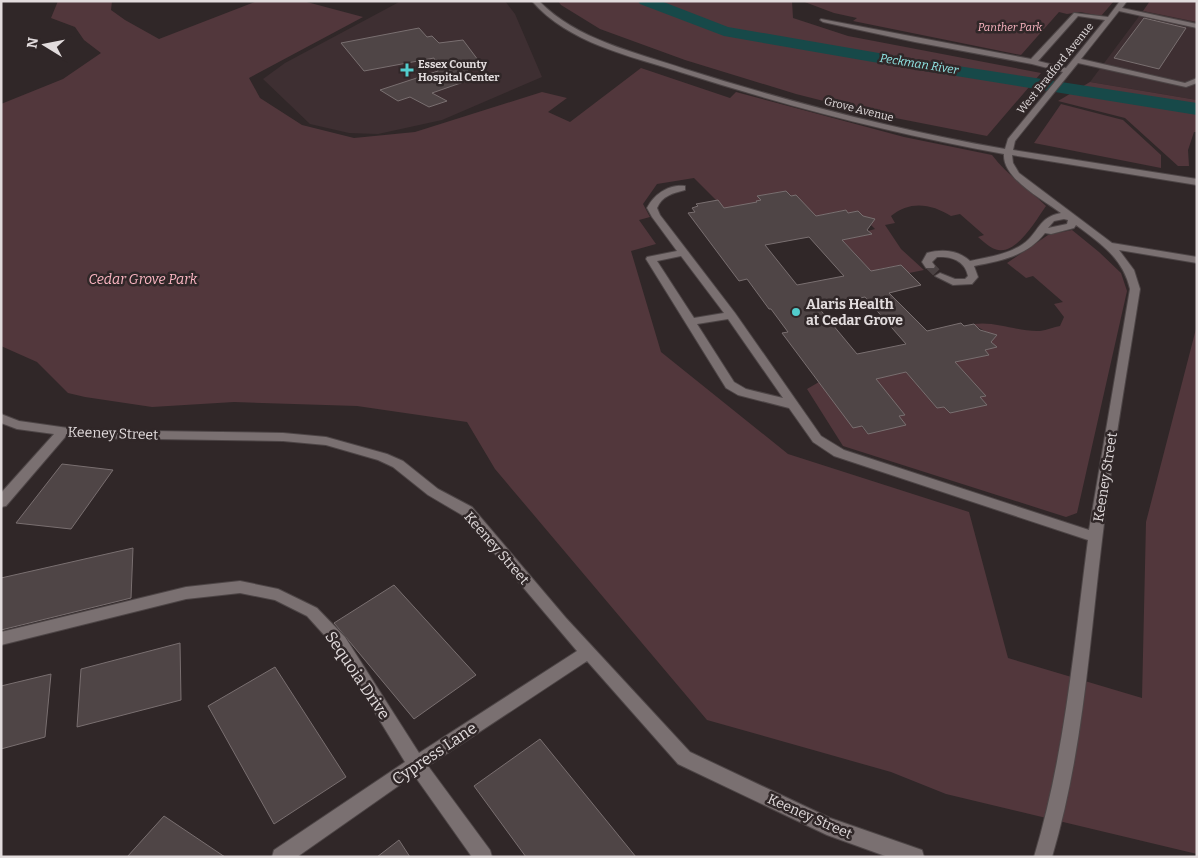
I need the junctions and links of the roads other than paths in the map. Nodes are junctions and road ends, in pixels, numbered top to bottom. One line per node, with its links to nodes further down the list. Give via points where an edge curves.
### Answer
1 (535, 1): 13 (street, Grove Avenue, via 551,16 578,32 714,81 871,123)
2 (1124, 1): 3 (street, West Bradford Avenue)
3 (1117, 9): 4 (street, West Bradford Avenue); 6 (street)
4 (1110, 19): 7 (street, West Bradford Avenue); 8 (street, via 1076,14)
5 (823, 20): 8 (street)
6 (1197, 26)
7 (1076, 60): 9 (street, West Bradford Avenue); 11 (street)
8 (1034, 62): 9 (street)
9 (1067, 71): 13 (street, West Bradford Avenue, via 1011,141)
10 (1197, 80): 11 (street)
11 (1186, 84): 12 (street)
12 (1197, 87)
13 (1008, 152): 14 (street, Grove Avenue); 16 (street, Keeney Street, via 1007,163 1012,171)
14 (1197, 182)
15 (682, 188): 18 (street, via 670,189 655,200 652,208)
16 (1073, 218): 17 (street, Keeney Street); 20 (street, via 1054,217 1044,223 1037,238 1014,254)
17 (1109, 244): 19 (street); 29 (street, Keeney Street, via 1134,280 1135,298)
18 (683, 253): 23 (street); 24 (street, via 651,259)
19 (1197, 260)
20 (968, 264): 21 (street, via 960,258 938,252 928,258); 22 (street, via 973,277 968,282 953,282)
21 (930, 266)
22 (940, 276)
23 (731, 315): 24 (street); 25 (street)
24 (691, 322): 25 (street, via 730,384 742,392)
25 (793, 405): 29 (street, via 817,439 838,453)
26 (1, 418): 27 (street, Keeney Street, via 17,425)
27 (63, 432): 28 (street); 31 (street, Keeney Street, via 283,437 326,441 382,457 398,464 433,492 467,511)
28 (1, 502)
29 (1095, 537): 36 (street, Keeney Street, via 1071,739)
30 (1, 638): 32 (street, Sequoia Drive, via 186,593 240,586 278,595 312,612 340,642)
31 (588, 652): 32 (street, Cypress Lane); 35 (street, Keeney Street, via 684,758 827,826)
32 (416, 764): 33 (street, Cypress Lane); 34 (street, Sequoia Drive)
33 (281, 857)
34 (483, 857)
35 (915, 857)
36 (1044, 857)

